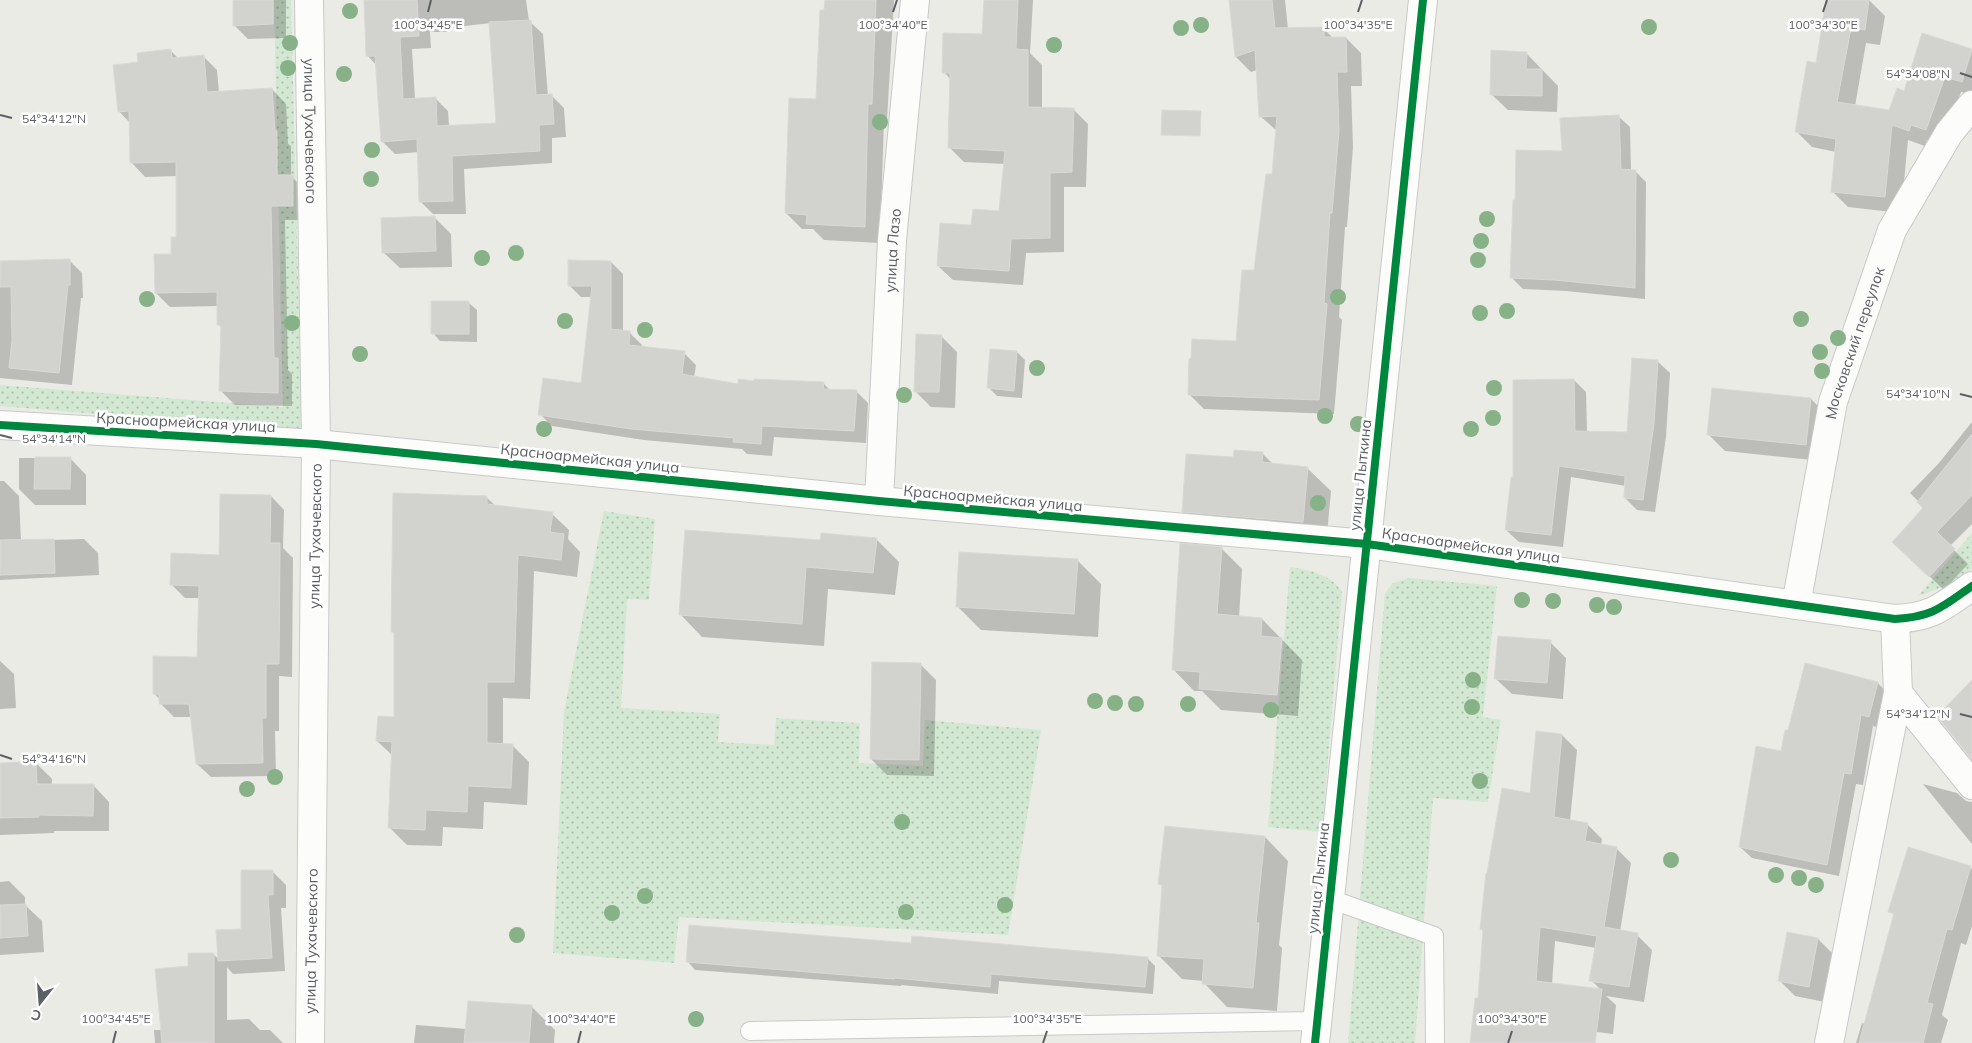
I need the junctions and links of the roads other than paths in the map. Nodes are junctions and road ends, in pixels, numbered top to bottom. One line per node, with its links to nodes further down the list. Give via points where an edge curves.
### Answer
1 (309, 0): 6 (street, улица Тухачевского)
2 (915, 0): 7 (street, улица Лазо, via 892,240)
3 (1423, 0): 8 (street, улица Лыткина)
4 (1972, 105): 10 (street, Московский переулок, via 1949,133 1892,230 1833,402)
5 (0, 425): 6 (street, Красноармейская улица)
6 (316, 444): 7 (street, Красноармейская улица); 18 (street, улица Тухачевского)
7 (879, 501): 8 (street, Красноармейская улица)
8 (1368, 544): 10 (street, Красноармейская улица); 14 (street, улица Лыткина)
9 (1972, 586): 11 (street, Красноармейская улица, via 1936,612 1917,618)
10 (1796, 605): 11 (street, Красноармейская улица)
11 (1895, 619): 12 (street)
12 (1898, 692): 13 (street); 20 (street)
13 (1972, 785)
14 (1330, 899): 16 (street, улица Лыткина); 19 (lane, via 1434,936)
15 (750, 1031): 17 (lane)
16 (1316, 1032): 17 (lane)
17 (964, 1036)
18 (310, 1043)
19 (1435, 1043)
20 (1828, 1043)

